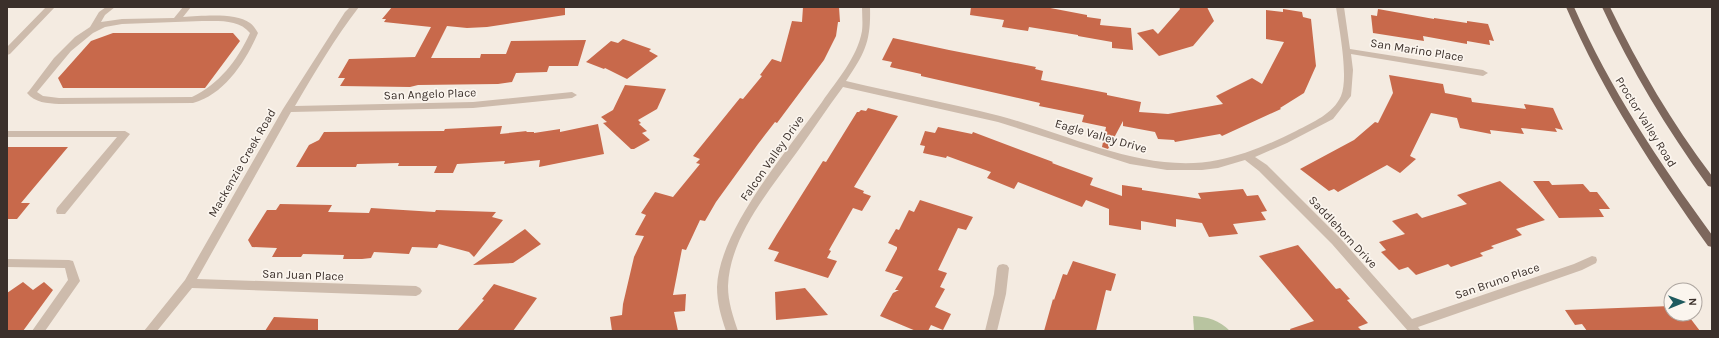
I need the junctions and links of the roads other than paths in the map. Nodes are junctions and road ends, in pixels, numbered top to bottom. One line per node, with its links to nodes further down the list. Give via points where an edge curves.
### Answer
1 (51, 7): 12 (street)
2 (111, 7): 10 (street, via 102,14)
3 (187, 7): 9 (street)
4 (355, 7): 16 (street, Mackenzie Creek Road, via 319,58)
5 (866, 7): 14 (street, Falcon Valley Drive, via 866,31 856,60)
6 (1340, 7): 11 (street, Eagle Valley Drive)
7 (1570, 7): 21 (main road, Proctor Valley Road, via 1604,78 1638,137)
8 (1606, 7): 19 (main road, Proctor Valley Road, via 1657,103)
9 (176, 20): 10 (street, via 113,22); 10 (street, via 207,18 235,21 247,24 254,33 217,86 205,94 193,100 59,101 41,98 32,93 56,63)
10 (94, 28)
11 (1347, 51): 13 (street, San Marino Place); 18 (street, Eagle Valley Drive, via 1349,70 1346,96 1330,117 1284,141)
12 (7, 52)
13 (1483, 73)
14 (840, 83): 18 (street, Eagle Valley Drive, via 999,119 1148,164 1202,166); 30 (street, Falcon Valley Drive, via 760,198 732,247 723,277 722,293 724,309)
15 (572, 95): 16 (street, San Angelo Place, via 440,106)
16 (288, 109): 25 (street, Mackenzie Creek Road)
17 (7, 134): 20 (street, via 125,134)
18 (1247, 156): 27 (street, Saddlehorn Drive, via 1263,168 1336,241)
19 (1712, 184)
20 (61, 210)
21 (1712, 243)
22 (1592, 260): 27 (street, San Bruno Place)
23 (7, 263): 28 (street, via 69,264 74,281)
24 (1004, 268): 31 (street)
25 (189, 283): 26 (street, San Juan Place); 29 (street, Mackenzie Creek Road)
26 (416, 292)
27 (1412, 328)
28 (38, 331)
29 (150, 331)
30 (732, 331)
31 (991, 331)

